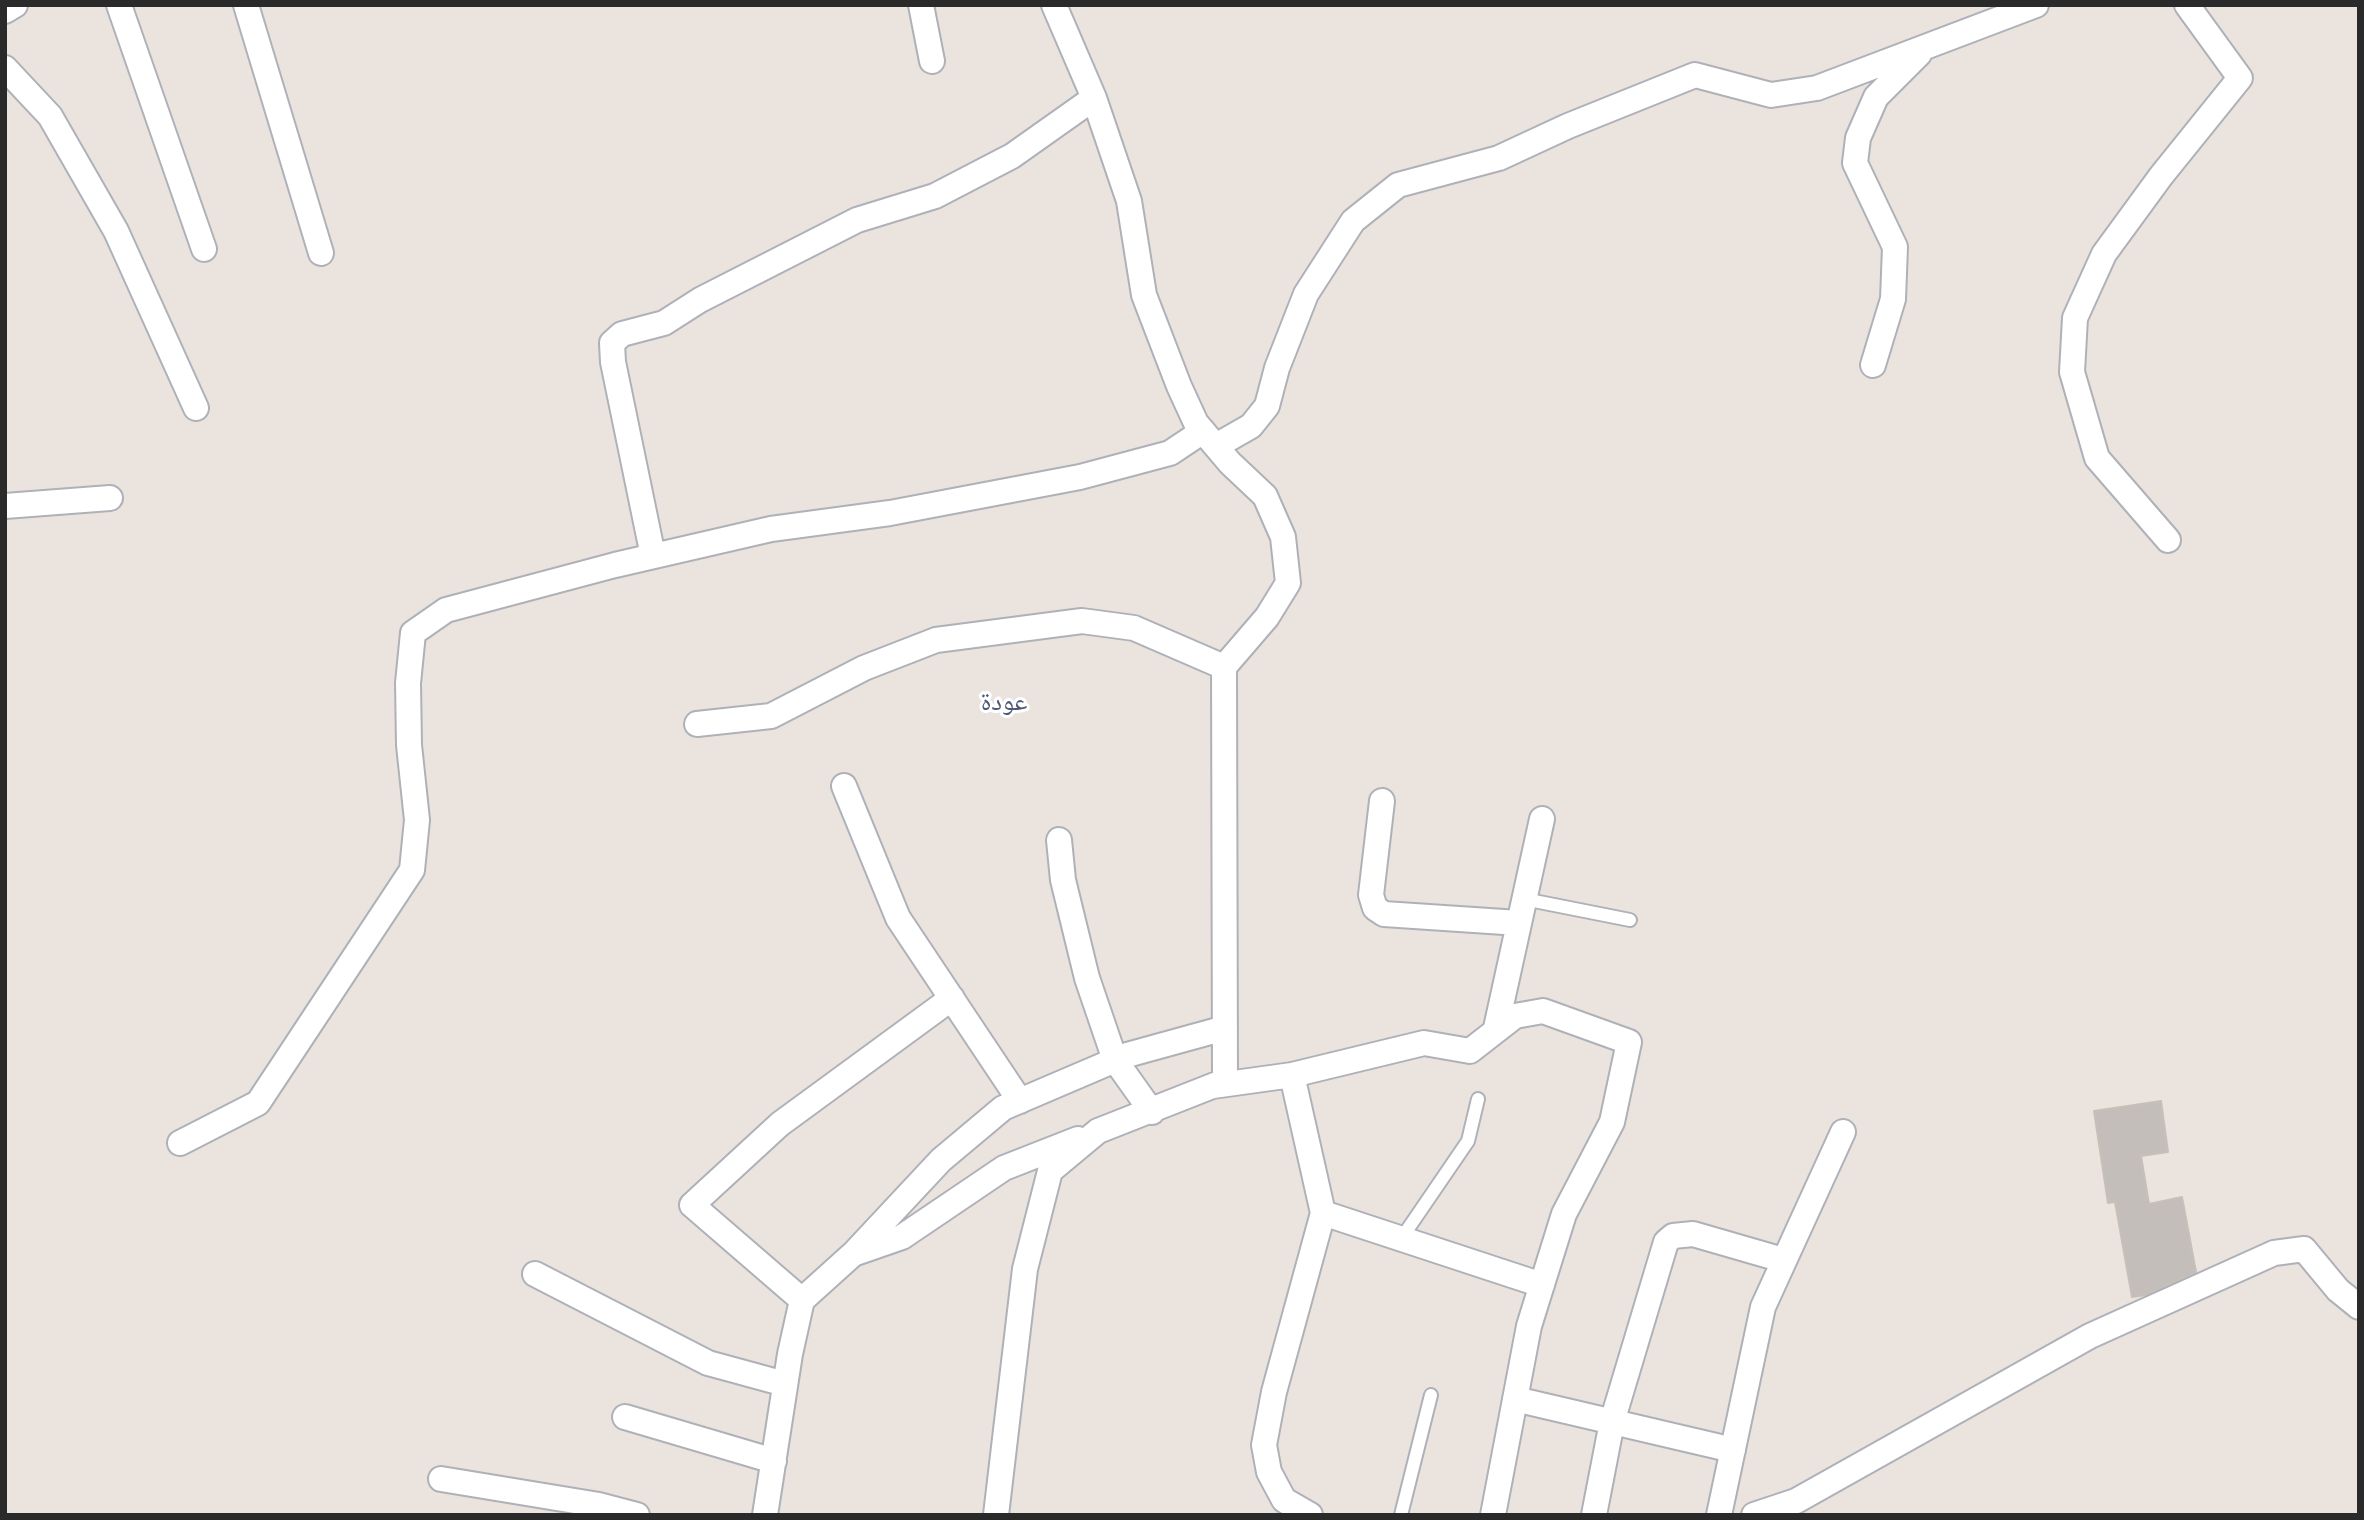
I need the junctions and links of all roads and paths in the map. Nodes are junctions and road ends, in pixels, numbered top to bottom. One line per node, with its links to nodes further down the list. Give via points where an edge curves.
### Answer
1 (15, 5): 8 (street)
2 (119, 5): 13 (street)
3 (246, 5): 14 (street)
4 (921, 5): 10 (street)
5 (1054, 5): 12 (street)
6 (2036, 5): 9 (street)
7 (2188, 5): 20 (street, via 2240,78 2104,254 2075,318 2072,372 2096,458)
8 (5, 11)
9 (1925, 48): 15 (street, via 1876,97 1858,138 1855,163 1895,247 1893,299); 17 (street, via 1817,88 1771,95 1695,75 1499,158 1398,185 1353,221 1306,294 1267,406 1251,426)
10 (932, 61)
11 (5, 68): 16 (street, via 50,116 116,231)
12 (1094, 98): 17 (street, via 1129,201 1144,295 1179,386); 21 (street, via 1012,156 935,196 857,220 664,323 622,334 612,343)
13 (204, 249)
14 (321, 253)
15 (1873, 365)
16 (196, 408)
17 (1209, 438): 21 (street, via 1080,477 890,513 771,529); 22 (street, via 1265,496 1283,537 1288,583 1267,617)
18 (110, 498): 19 (street)
19 (5, 506)
20 (2168, 540)
21 (653, 556): 41 (street, via 446,610 413,633 408,695 417,820 412,870 258,1103)
22 (1224, 667): 23 (street, via 1134,628 1082,621 936,640 864,668 771,716); 31 (street)
23 (697, 724)
24 (844, 786): 30 (street, via 898,918)
25 (1382, 801): 28 (street, via 1371,895 1374,908 1384,914)
26 (1542, 819): 28 (street)
27 (1059, 840): 33 (street, via 1063,880 1087,978)
28 (1522, 911): 29 (lane); 32 (street)
29 (1630, 920)
30 (953, 998): 37 (street); 48 (street, via 780,1124 692,1205)
31 (1225, 1028): 33 (street); 35 (street, via 1225,1081)
32 (1496, 1028): 34 (street, via 1470,1051 1424,1043); 47 (street, via 1515,1016 1543,1011 1629,1042 1612,1122 1564,1214)
33 (1115, 1060): 37 (street); 38 (street)
34 (1292, 1075): 35 (street); 42 (street)
35 (1213, 1086): 38 (street)
36 (1478, 1100): 43 (lane, via 1468,1141)
37 (1020, 1101): 44 (street, via 1003,1108 941,1160)
38 (1152, 1111): 39 (street)
39 (1098, 1131): 44 (street, via 1004,1168 902,1237); 60 (street, via 1050,1171 1025,1269)
40 (1843, 1132): 45 (street)
41 (180, 1143)
42 (1323, 1213): 43 (street); 61 (street, via 1264,1445 1269,1472 1284,1500)
43 (1401, 1239): 47 (street)
44 (853, 1254): 48 (street)
45 (1783, 1259): 54 (street, via 1693,1234 1673,1236 1666,1242); 55 (street, via 1763,1307)
46 (535, 1274): 50 (street, via 708,1363)
47 (1542, 1285): 52 (street)
48 (802, 1300): 50 (street)
49 (2359, 1307): 66 (street, via 2338,1290 2304,1249 2274,1254 2090,1336 1797,1502)
50 (785, 1384): 56 (street)
51 (1431, 1395): 62 (lane)
52 (1515, 1399): 54 (street); 63 (street)
53 (625, 1417): 56 (street)
54 (1612, 1422): 55 (street); 64 (street)
55 (1733, 1451): 65 (street)
56 (774, 1461): 59 (street)
57 (442, 1479): 58 (street)
58 (637, 1515)
59 (765, 1515)
60 (996, 1515)
61 (1310, 1515)
62 (1401, 1515)
63 (1493, 1515)
64 (1594, 1515)
65 (1719, 1515)
66 (1754, 1515)

